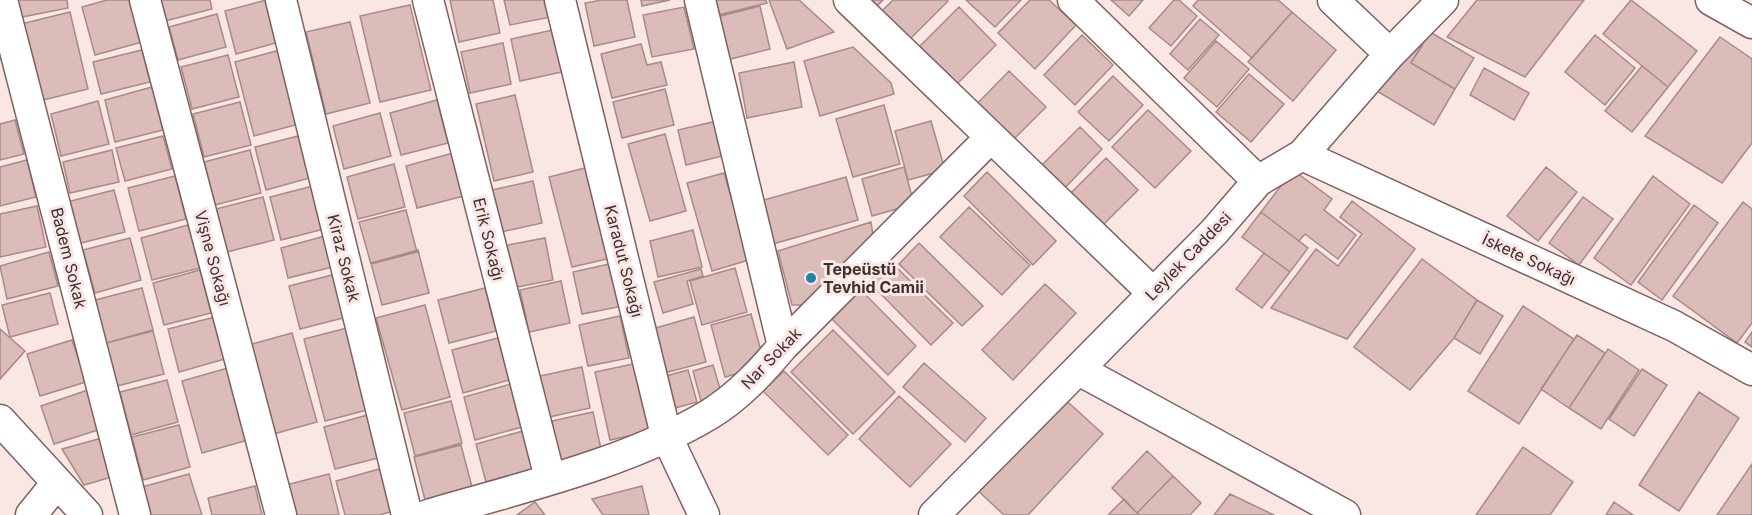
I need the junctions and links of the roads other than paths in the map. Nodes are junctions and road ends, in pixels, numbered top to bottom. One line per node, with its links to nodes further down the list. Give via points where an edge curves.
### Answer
1 (2, 0): 28 (street, Badem Sokak)
2 (145, 0): 29 (street, Vişne Sokağı)
3 (281, 0): 30 (street, Kiraz Sokak)
4 (428, 0): 23 (street, Erik Sokağı)
5 (560, 0): 22 (street, Karadut Sokağı)
6 (700, 0): 18 (street)
7 (849, 0): 14 (street)
8 (1073, 0): 16 (street)
9 (1333, 0): 13 (street)
10 (1443, 0): 13 (street, Leylek Caddesi)
11 (1711, 0): 12 (street)
12 (1752, 23)
13 (1390, 54): 15 (street, Leylek Caddesi)
14 (991, 137): 17 (street); 18 (street, Nar Sokak)
15 (1302, 155): 16 (street, Leylek Caddesi); 20 (street, İskete Sokağı, via 1674,326)
16 (1258, 181): 17 (street, Leylek Caddesi)
17 (1153, 293): 19 (street, Leylek Caddesi)
18 (783, 346): 22 (street, Nar Sokak, via 759,376 711,413)
19 (1079, 370): 32 (street, Leylek Caddesi); 33 (street)
20 (1752, 370)
21 (0, 420): 24 (street)
22 (666, 435): 23 (street, Nar Sokak, via 598,464); 31 (street, Karadut Sokağı)
23 (550, 478): 25 (street, Nar Sokak)
24 (57, 483): 26 (street); 27 (street)
25 (442, 513)
26 (31, 515)
27 (87, 515)
28 (135, 515)
29 (281, 515)
30 (407, 515)
31 (704, 515)
32 (934, 515)
33 (1345, 515)

